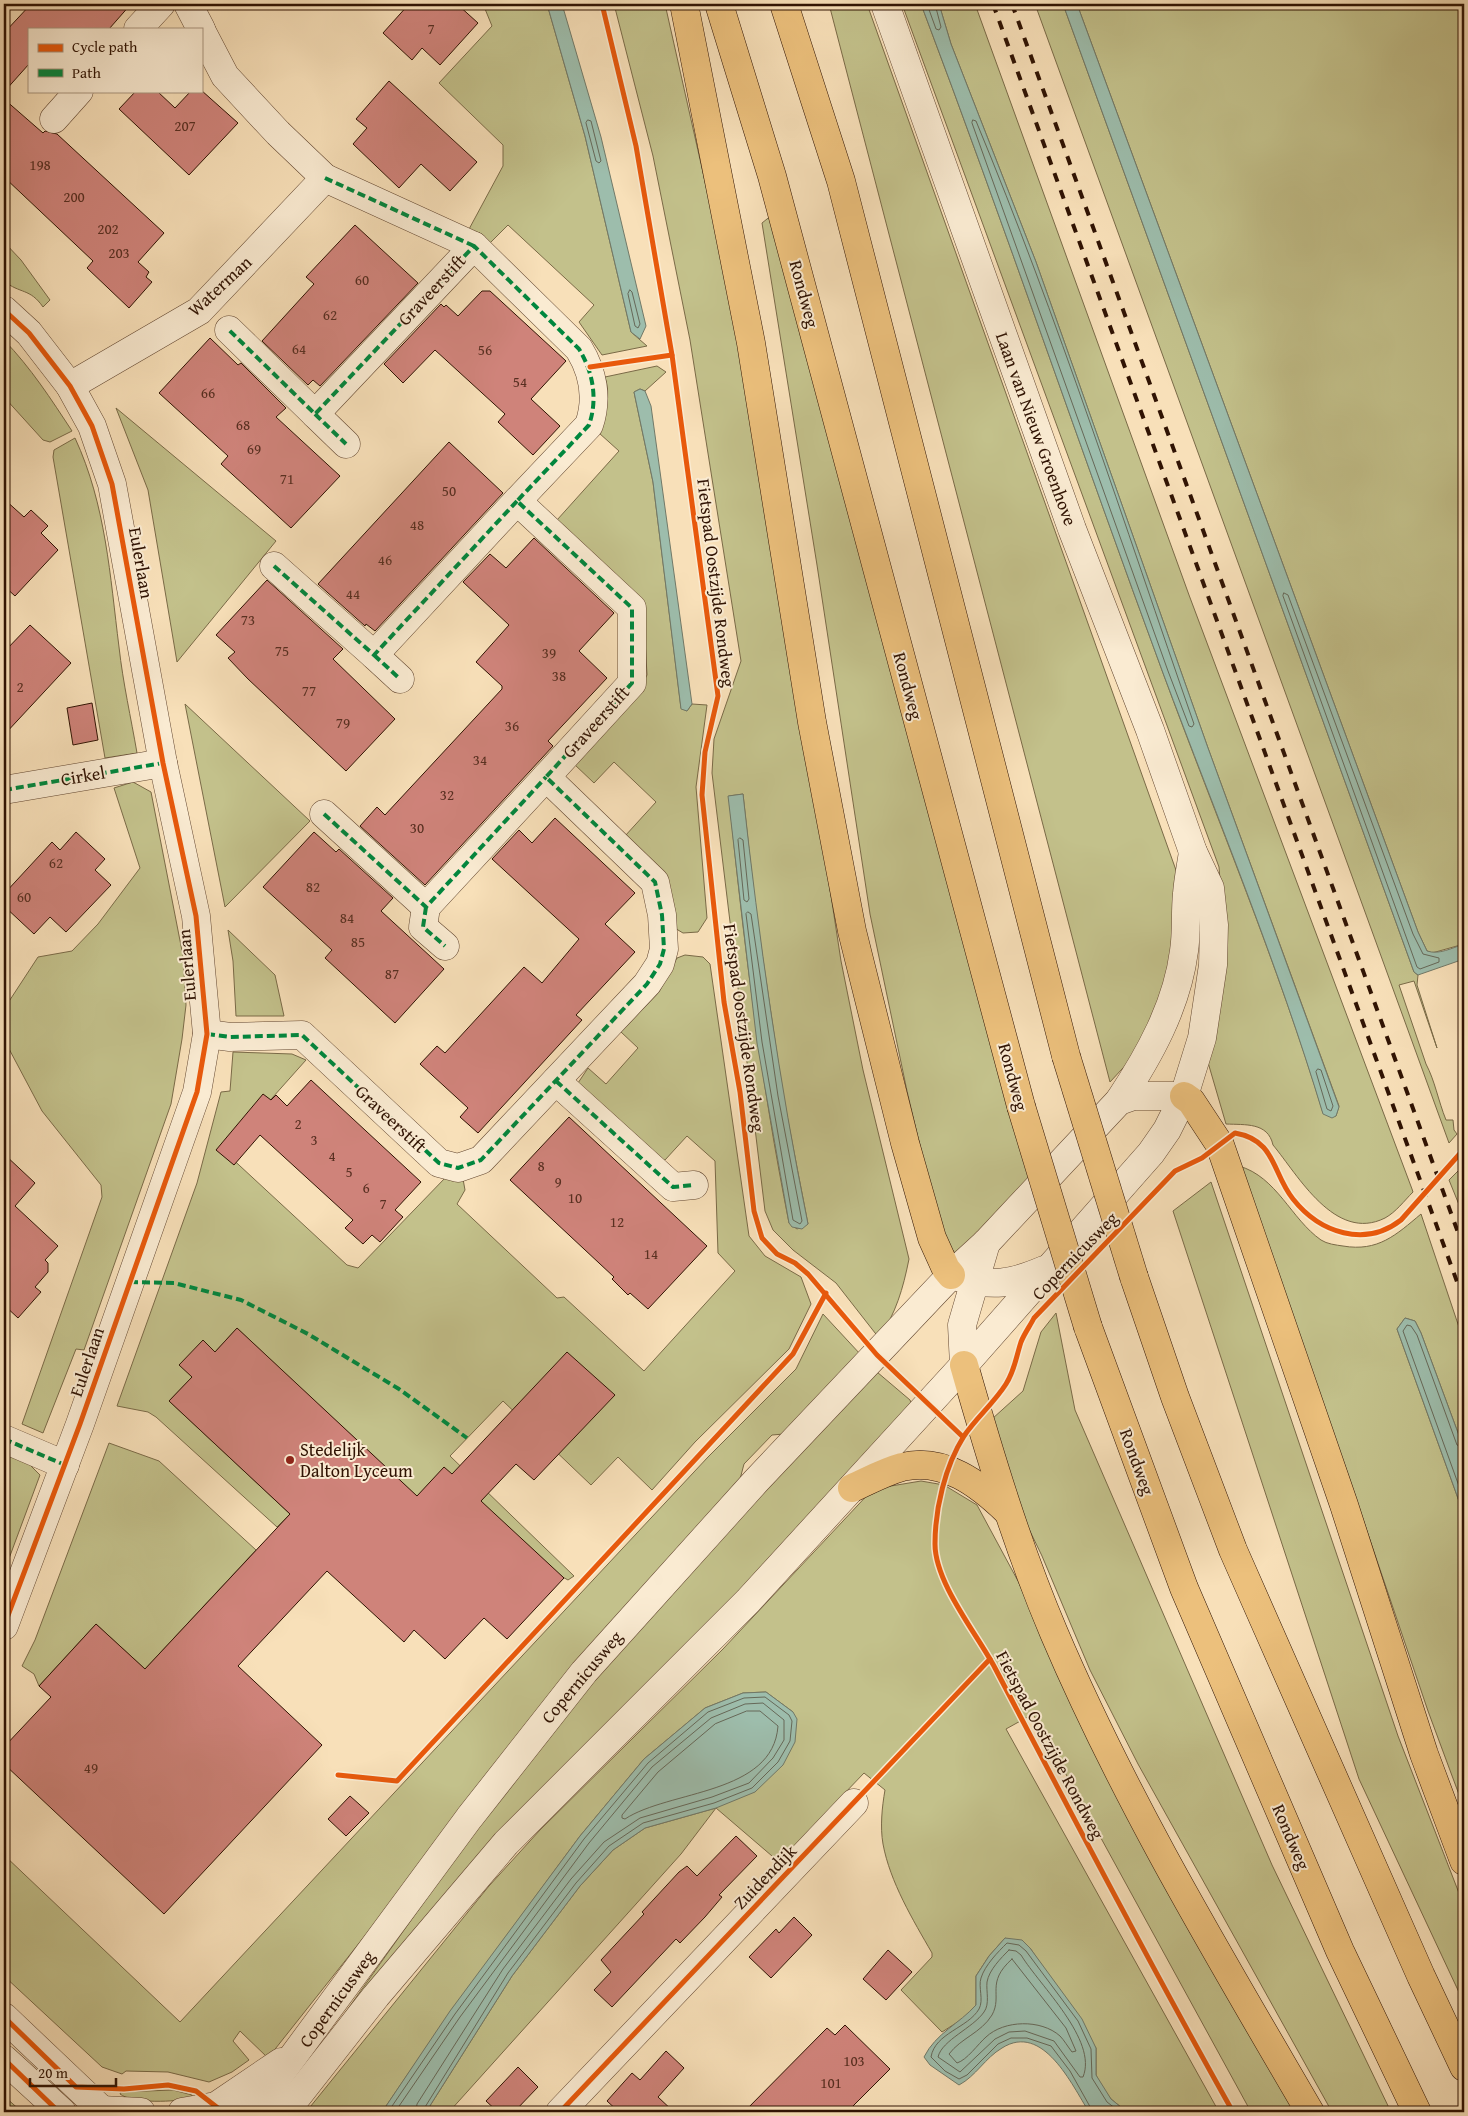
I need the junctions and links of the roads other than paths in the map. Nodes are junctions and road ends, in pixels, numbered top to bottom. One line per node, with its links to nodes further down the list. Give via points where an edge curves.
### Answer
1 (161, 4): 7 (street)
2 (188, 4): 8 (street)
3 (684, 4): 36 (highway, via 751,343 812,722 852,931 932,1238 946,1269)
4 (719, 4): 57 (highway, Rondweg, bridge, via 772,176 1021,1106 1088,1327 1184,1588 1340,1951)
5 (784, 4): 48 (highway, bridge, via 841,181 1066,1056 1134,1277 1233,1550)
6 (885, 4): 27 (street, Laan van Nieuw Groenhove, via 1068,520 1150,730)
7 (139, 28)
8 (200, 28)
9 (202, 31): 12 (street, via 225,76)
10 (79, 92): 11 (street)
11 (54, 119)
12 (325, 178): 13 (street); 16 (street, Waterman, via 198,311)
13 (474, 246): 17 (street, Graveerstift); 19 (street, Graveerstift, via 579,349 590,367 594,409 589,425)
14 (4, 310): 16 (street, Eulerlaan, via 29,334)
15 (229, 330): 17 (street)
16 (70, 386): 23 (street, Eulerlaan, via 92,426 112,484)
17 (315, 414): 18 (street)
18 (346, 444)
19 (517, 501): 21 (street, Graveerstift); 24 (street, Graveerstift, via 632,608 632,683)
20 (274, 566): 21 (street)
21 (374, 655): 22 (street)
22 (400, 679)
23 (163, 763): 25 (street, Cirkel); 30 (street, Eulerlaan, via 196,916)
24 (546, 777): 28 (street, Graveerstift); 31 (street, Graveerstift, via 654,882 662,915 664,949 660,964 647,984)
25 (4, 790)
26 (324, 814): 28 (street)
27 (1193, 852): 32 (street, Laan van Nieuw Groenhove, via 1210,888 1214,925 1213,965 1202,1038); 33 (street, Laan van Nieuw Groenhove, via 1184,952 1178,979 1149,1054)
28 (426, 907): 29 (street, via 423,927)
29 (444, 946)
30 (207, 1034): 31 (street, Graveerstift, via 230,1037 302,1035 439,1163 458,1168 481,1160); 39 (street, Eulerlaan, via 197,1092)
31 (556, 1082): 34 (street, via 673,1187)
32 (1184, 1096): 33 (street, via 1133,1096); 35 (street, Copernicusweg, via 1151,1153); 44 (highway, via 1191,1101 1220,1145 1344,1505 1424,1754)
33 (1119, 1101): 36 (street, Copernicusweg, via 986,1243)
34 (694, 1185)
35 (1048, 1269): 36 (street, Copernicusweg, via 1009,1283); 37 (street, Copernicusweg)
36 (964, 1278): 37 (street, Copernicusweg); 46 (street, Copernicusweg, via 756,1481 584,1672 469,1818)
37 (964, 1365): 40 (street, Copernicusweg); 41 (highway)
38 (4, 1439): 39 (street)
39 (65, 1465): 42 (street, Eulerlaan)
40 (852, 1488): 41 (highway, via 903,1467 934,1467 960,1473 983,1488); 54 (street, Copernicusweg, via 748,1601 506,1843 376,1996)
41 (1008, 1512): 56 (highway, via 1054,1633 1110,1754 1183,1893)
42 (4, 1626)
43 (854, 1803): 55 (street, Zuidendijk)
44 (1464, 1861)
45 (4, 2017): 49 (street)
46 (299, 2050): 52 (street, via 216,2106); 53 (street, Copernicusweg)
47 (4, 2059): 50 (street)
48 (1464, 2067)
49 (103, 2111): 51 (street)
50 (62, 2112)
51 (142, 2112)
52 (182, 2112)
53 (252, 2112)
54 (285, 2112)
55 (560, 2112)
56 (1310, 2112)
57 (1417, 2112)

